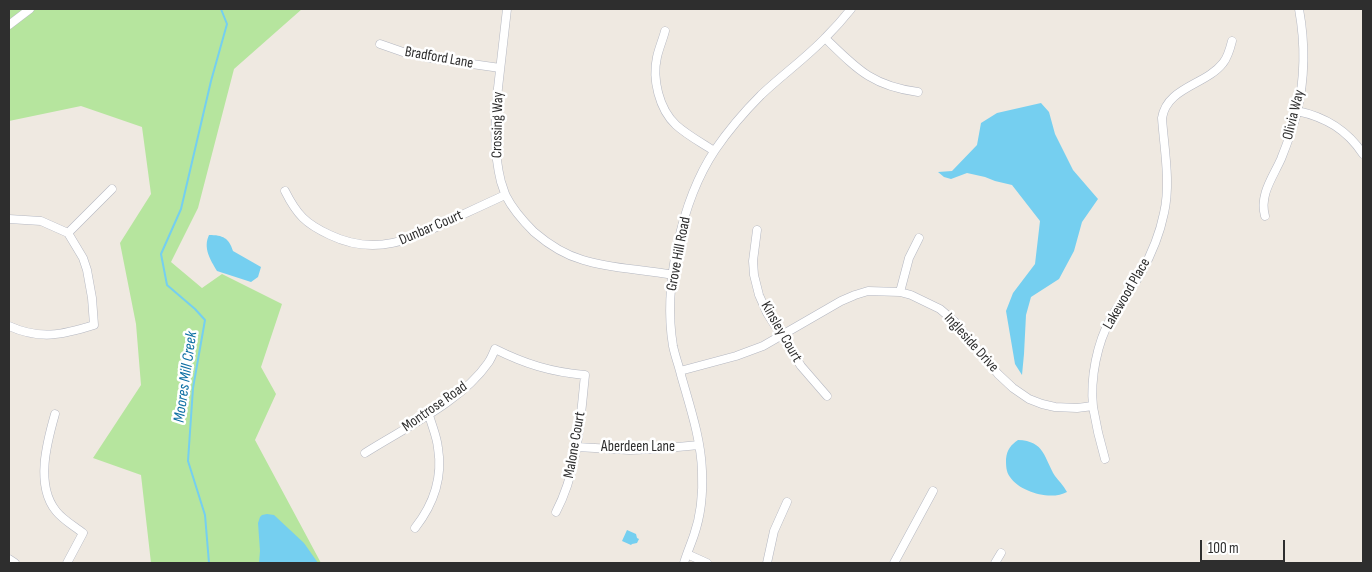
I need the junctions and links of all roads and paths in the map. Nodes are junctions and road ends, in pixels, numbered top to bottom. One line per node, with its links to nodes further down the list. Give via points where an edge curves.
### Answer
1 (30, 9): 5 (street)
2 (507, 9): 10 (street, Crossing Way)
3 (850, 9): 7 (street, Grove Hill Road)
4 (1299, 9): 12 (street, Olivia Way, via 1304,56)
5 (9, 25)
6 (665, 31): 13 (street, via 657,57 656,78 660,98 677,126)
7 (825, 38): 11 (street, via 873,79); 13 (street, Grove Hill Road, via 761,95)
8 (1232, 41): 30 (street, Lakewood Place, via 1228,56 1220,67 1170,100 1163,111 1167,186 1165,212 1141,274 1111,318 1102,338 1094,372)
9 (380, 44): 10 (street, Bradford Lane, via 430,58)
10 (500, 68): 17 (street, Crossing Way, via 494,142)
11 (918, 92)
12 (1297, 111): 14 (street, via 1335,125); 18 (street, Olivia Way, via 1264,195)
13 (714, 151): 23 (street, Grove Hill Road, via 689,206)
14 (1363, 154)
15 (112, 189): 21 (street)
16 (285, 191): 17 (street, Dunbar Court, via 297,212 319,230 352,243 372,245 392,244 418,236)
17 (505, 195): 23 (street, Crossing Way, via 540,238 570,255 602,265)
18 (1264, 216)
19 (9, 219): 21 (street, via 42,221)
20 (757, 230): 26 (street, Kinsley Court, via 754,275 759,295)
21 (68, 233): 25 (street, via 87,270 94,325 57,335 30,333)
22 (918, 238): 24 (street)
23 (673, 274): 28 (street, Grove Hill Road, via 671,328)
24 (900, 292): 26 (street, Ingleside Drive, via 854,295); 30 (street, Ingleside Drive, via 940,309 1008,384 1029,399 1055,407)
25 (9, 326)
26 (781, 336): 28 (street, Ingleside Drive, via 736,356); 29 (street, Kinsley Court, via 806,373)
27 (495, 349): 32 (street, Montrose Road, via 476,377); 34 (street, Malone Court, via 545,369 585,375)
28 (680, 371): 33 (street, Grove Hill Road)
29 (827, 396)
30 (1093, 406): 36 (street, Lakewood Place)
31 (55, 414): 45 (street, via 47,440 45,489 56,511 83,533)
32 (429, 415): 35 (street, Montrose Road); 40 (street, via 439,451 439,471 430,504)
33 (699, 445): 34 (street, Aberdeen Lane, via 639,450); 42 (street, Grove Hill Road, via 702,491 695,534)
34 (577, 447): 39 (street, Malone Court, via 572,471)
35 (365, 453)
36 (1104, 459)
37 (933, 491): 50 (street)
38 (787, 502): 49 (street, via 774,531)
39 (556, 512)
40 (415, 528)
41 (1001, 553): 51 (street)
42 (687, 554): 46 (street, Grove Hill Road); 47 (street, Grove Hill Road); 48 (street)
43 (9, 558): 44 (street)
44 (15, 563)
45 (67, 563)
46 (679, 563)
47 (684, 563)
48 (707, 563)
49 (767, 563)
50 (894, 563)
51 (995, 563)

